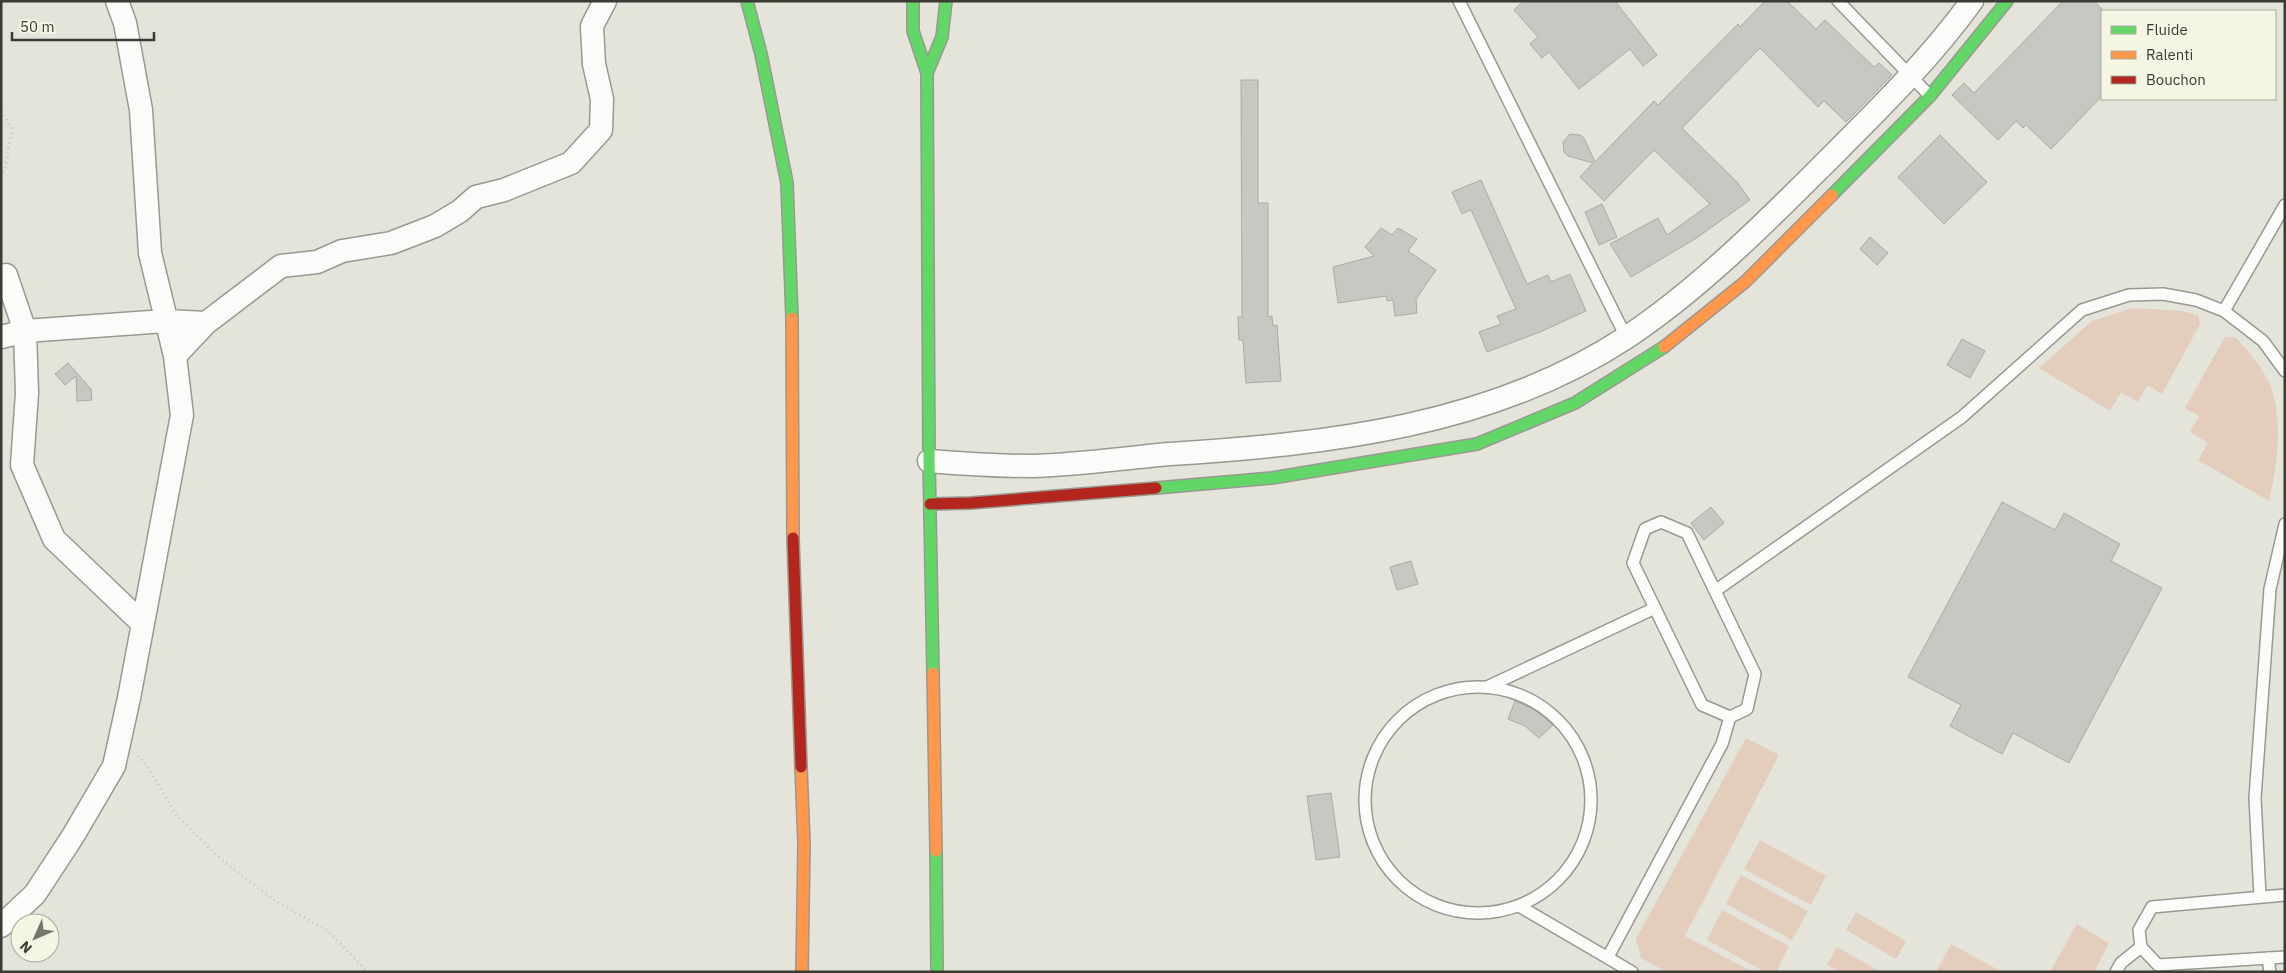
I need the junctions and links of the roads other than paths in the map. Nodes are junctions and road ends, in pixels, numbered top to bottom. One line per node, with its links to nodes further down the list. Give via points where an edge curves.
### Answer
1 (117, 1): 16 (street, via 125,23 141,110 150,253)
2 (605, 1): 17 (street, via 592,26 594,64 602,99 601,130 571,163 504,190 476,197 435,226 391,243 342,251 317,262 281,266)
3 (747, 1): 39 (street, via 787,184 792,326 792,500 804,844)
4 (913, 1): 10 (street, via 913,31)
5 (946, 1): 10 (street, via 942,37)
6 (1459, 1): 20 (lane)
7 (1838, 1): 11 (lane)
8 (1972, 1): 11 (street)
9 (2007, 1): 12 (street)
10 (927, 73): 23 (street)
11 (1910, 76): 12 (lane); 20 (street, via 1778,210 1669,305)
12 (1930, 96): 24 (street, via 1746,282 1688,330 1642,363 1575,403 1477,444 1272,478)
13 (2285, 205): 15 (lane)
14 (6, 275): 18 (street)
15 (2224, 311): 22 (lane, via 2263,341); 26 (lane, via 2196,300 2164,294 2129,295 2082,310 1962,417)
16 (165, 321): 17 (street); 18 (street); 21 (street)
17 (206, 323): 21 (street)
18 (25, 332): 19 (street); 28 (street, via 28,394 22,465 54,539)
19 (1, 337)
20 (1626, 337): 23 (street, via 1556,376 1492,402 1381,432 1267,448 1035,466)
21 (175, 356): 28 (street, via 182,415)
22 (2285, 371)
23 (929, 461): 24 (street)
24 (930, 504): 40 (street)
25 (2285, 524): 32 (lane, via 2270,589 2255,798)
26 (1715, 591): 27 (lane, via 1687,533 1661,522 1645,529 1633,563); 30 (lane, via 1755,674 1747,709)
27 (1655, 608): 29 (lane); 30 (lane, via 1702,704)
28 (142, 623): 34 (street, via 114,766 35,894)
29 (1487, 687): 33 (lane, via 1510,692 1552,714 1569,732 1582,754 1589,775 1592,803 1580,850 1569,869 1553,886); 33 (lane, via 1460,688 1438,694 1415,706 1392,726 1371,763 1365,806 1369,830 1387,866 1406,886 1426,900 1468,913 1498,912)
30 (1730, 717): 37 (lane, via 1722,744)
31 (2285, 895): 32 (lane)
32 (2260, 898): 35 (lane, via 2152,906 2140,930)
33 (1518, 906): 37 (lane)
34 (1, 926)
35 (2141, 948): 38 (lane, via 2158,965); 42 (lane, via 2121,963)
36 (2285, 957): 38 (lane)
37 (1608, 958): 41 (lane)
38 (2268, 958): 43 (lane)
39 (802, 972)
40 (937, 972)
41 (1632, 972)
42 (2116, 972)
43 (2270, 972)

